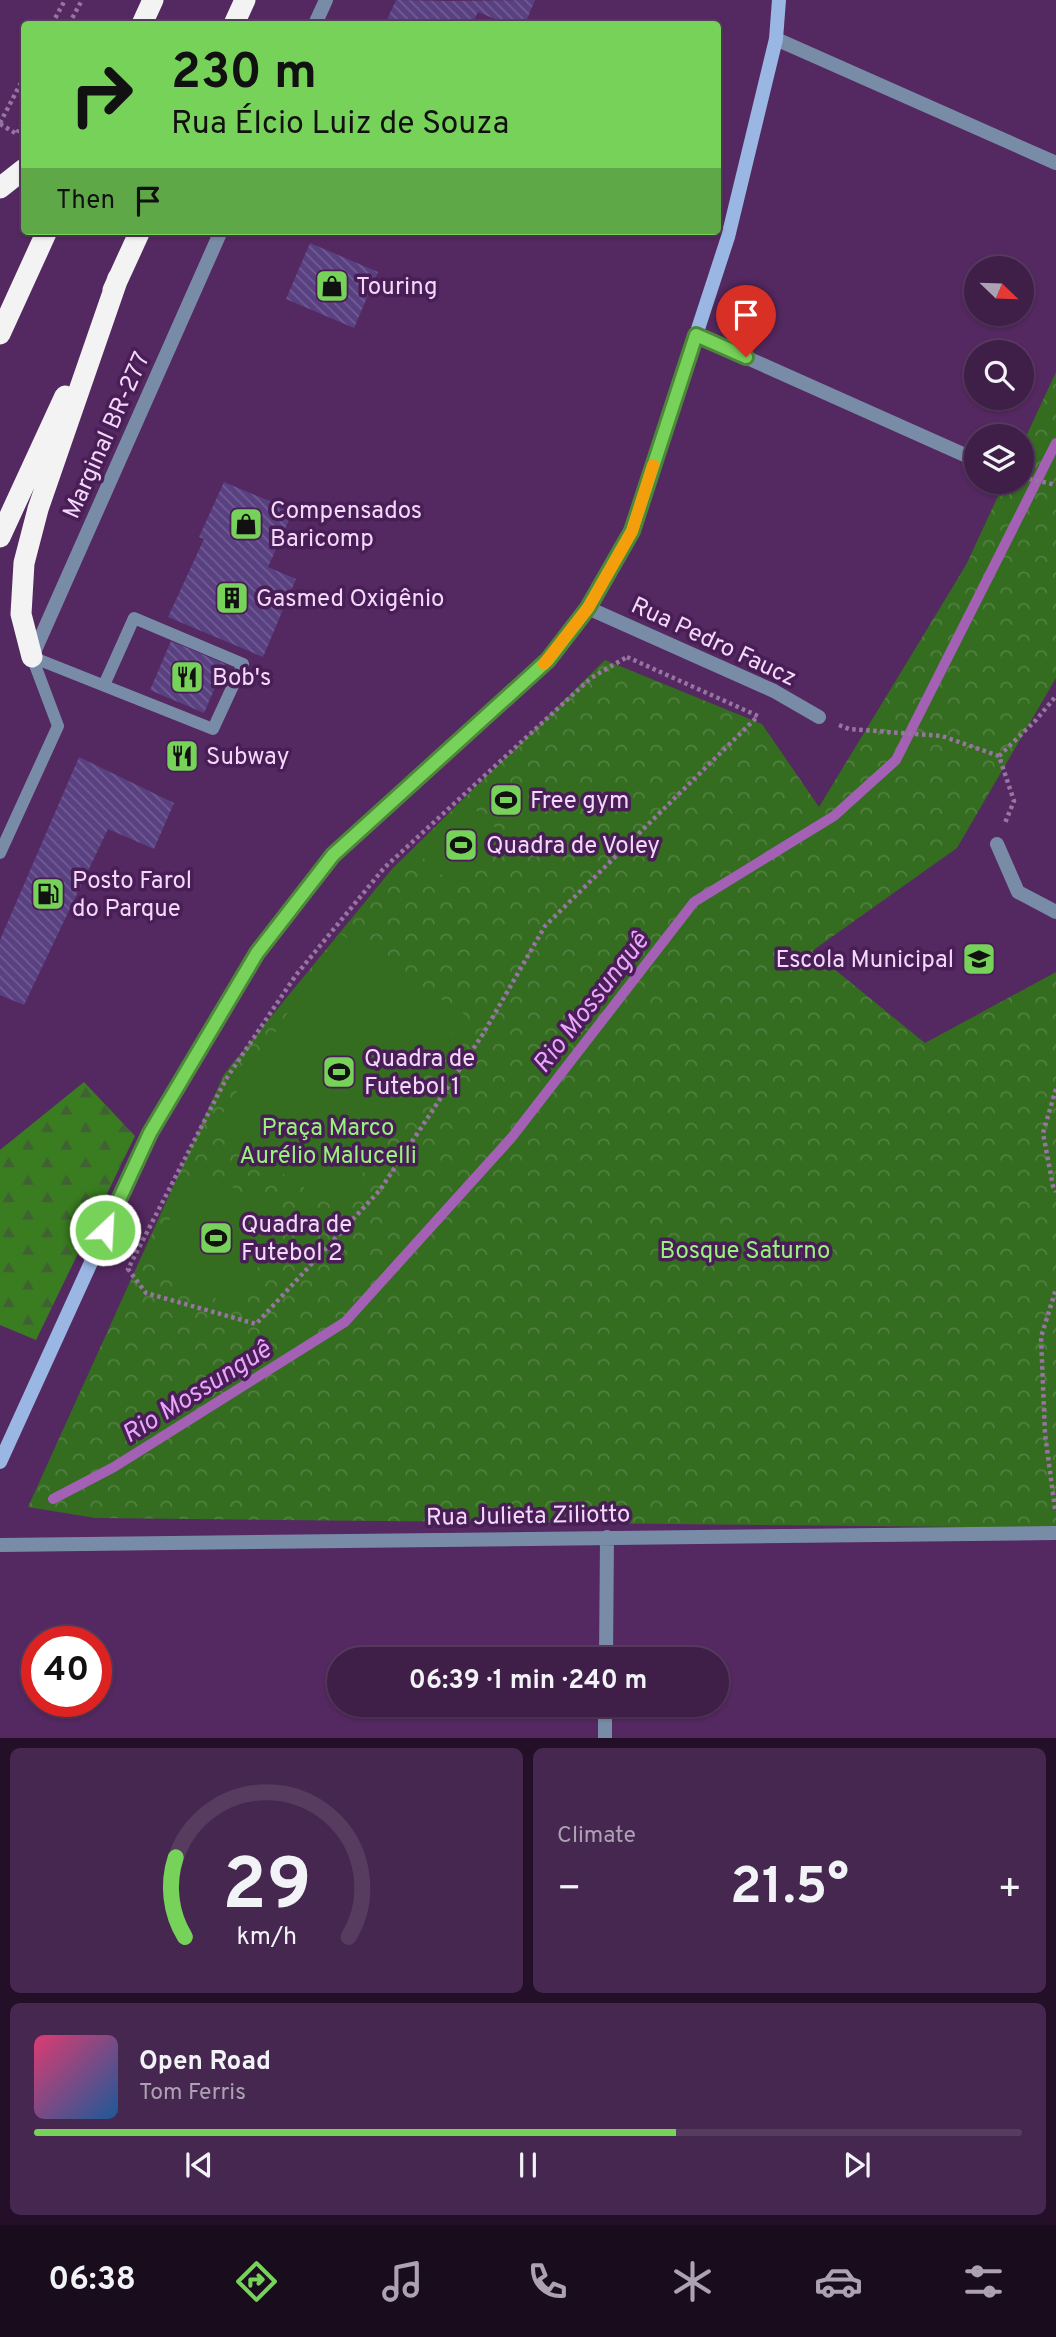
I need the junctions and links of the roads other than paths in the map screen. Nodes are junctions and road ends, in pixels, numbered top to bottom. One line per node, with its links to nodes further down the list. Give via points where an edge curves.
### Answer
1 (153, 0): 5 (highway)
2 (245, 0): 6 (highway)
3 (326, 0): 7 (street)
4 (779, 0): 8 (street)
5 (143, 21)
6 (235, 21)
7 (316, 21)
8 (776, 39): 9 (street); 17 (street, via 728,237)
9 (1056, 163)
10 (21, 171): 11 (highway)
11 (0, 188)
12 (45, 235): 16 (highway)
13 (138, 235): 15 (highway)
14 (219, 235): 21 (street, Marginal BR-277)
15 (118, 278): 19 (highway); 21 (highway, via 38,509 24,563 21,614)
16 (0, 334)
17 (696, 335): 18 (street); 20 (street, via 632,531)
18 (964, 455)
19 (0, 537)
20 (588, 608): 23 (street, Rua Pedro Faucz, via 774,691); 27 (street, via 548,660 333,855 257,953 150,1133)
21 (32, 657): 22 (lane); 25 (lane, via 58,726)
22 (104, 685): 22 (lane, via 214,729 243,664 134,618)
23 (819, 717)
24 (997, 844): 26 (street, via 1018,892)
25 (0, 853)
26 (1056, 912)
27 (0, 1462)
28 (1056, 1534): 29 (street, Rua Julieta Ziliotto)
29 (607, 1537): 30 (street, Rua Julieta Ziliotto); 31 (street)
30 (0, 1545)
31 (606, 1647)
32 (606, 1717): 33 (street)
33 (605, 1738)

